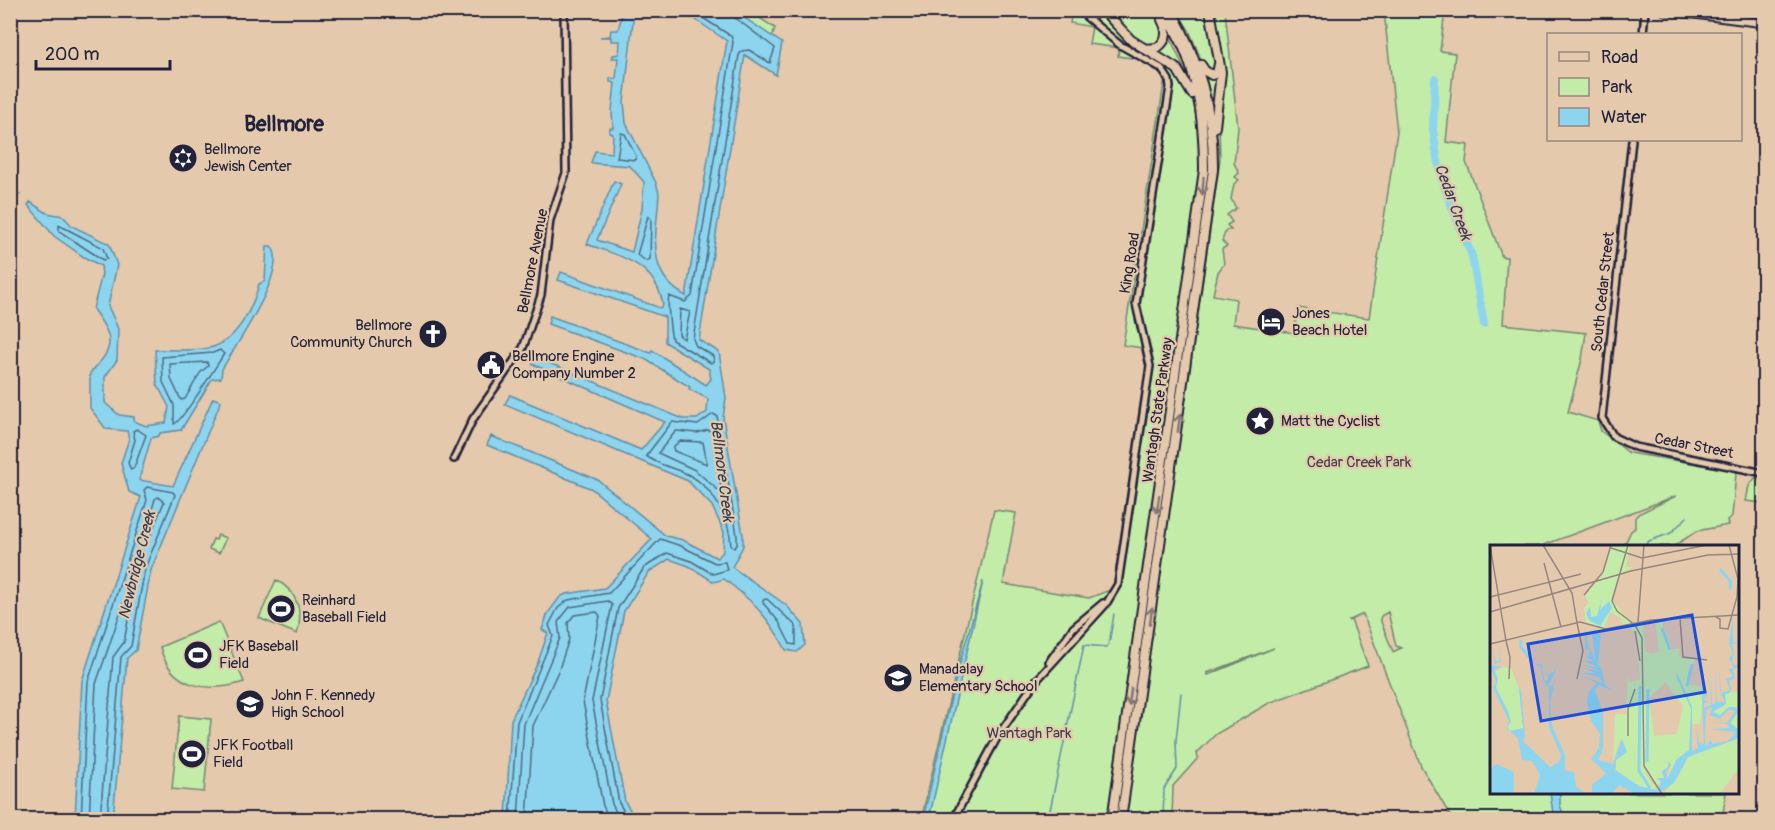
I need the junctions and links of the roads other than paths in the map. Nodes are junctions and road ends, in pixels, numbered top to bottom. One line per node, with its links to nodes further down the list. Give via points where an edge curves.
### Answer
1 (564, 10): 18 (street, Bellmore Avenue, via 566,173 550,220 541,295 523,348 473,419)
2 (1078, 10): 20 (street, King Road, via 1120,45 1161,68 1170,87 1136,304 1150,366 1119,579 1112,597 1073,628 1036,681 998,736)
3 (1103, 10): 12 (highway, via 1118,29)
4 (1159, 10): 12 (highway, via 1166,39 1157,48); 16 (highway, Wantagh State Parkway, via 1175,34 1193,77)
5 (1171, 10): 9 (highway, Wantagh State Parkway)
6 (1646, 10): 11 (street)
7 (1663, 10): 10 (main road)
8 (1211, 13): 13 (highway)
9 (1176, 19): 13 (highway, via 1204,71 1215,75); 15 (highway, Wantagh State Parkway, via 1201,75)
10 (1764, 23)
11 (1643, 33)
12 (1144, 49): 16 (highway, via 1177,69 1189,86)
13 (1220, 60): 15 (highway)
14 (1632, 141): 17 (street, South Cedar Street, via 1602,418 1608,432)
15 (1214, 147): 22 (highway, Wantagh State Parkway, one-way to 15, via 1211,197)
16 (1204, 148): 21 (highway, Wantagh State Parkway, one-way to 21, via 1202,196)
17 (1620, 441): 19 (street, Cedar Street)
18 (454, 459)
19 (1764, 473)
20 (953, 819)
21 (1112, 819)
22 (1121, 819)

